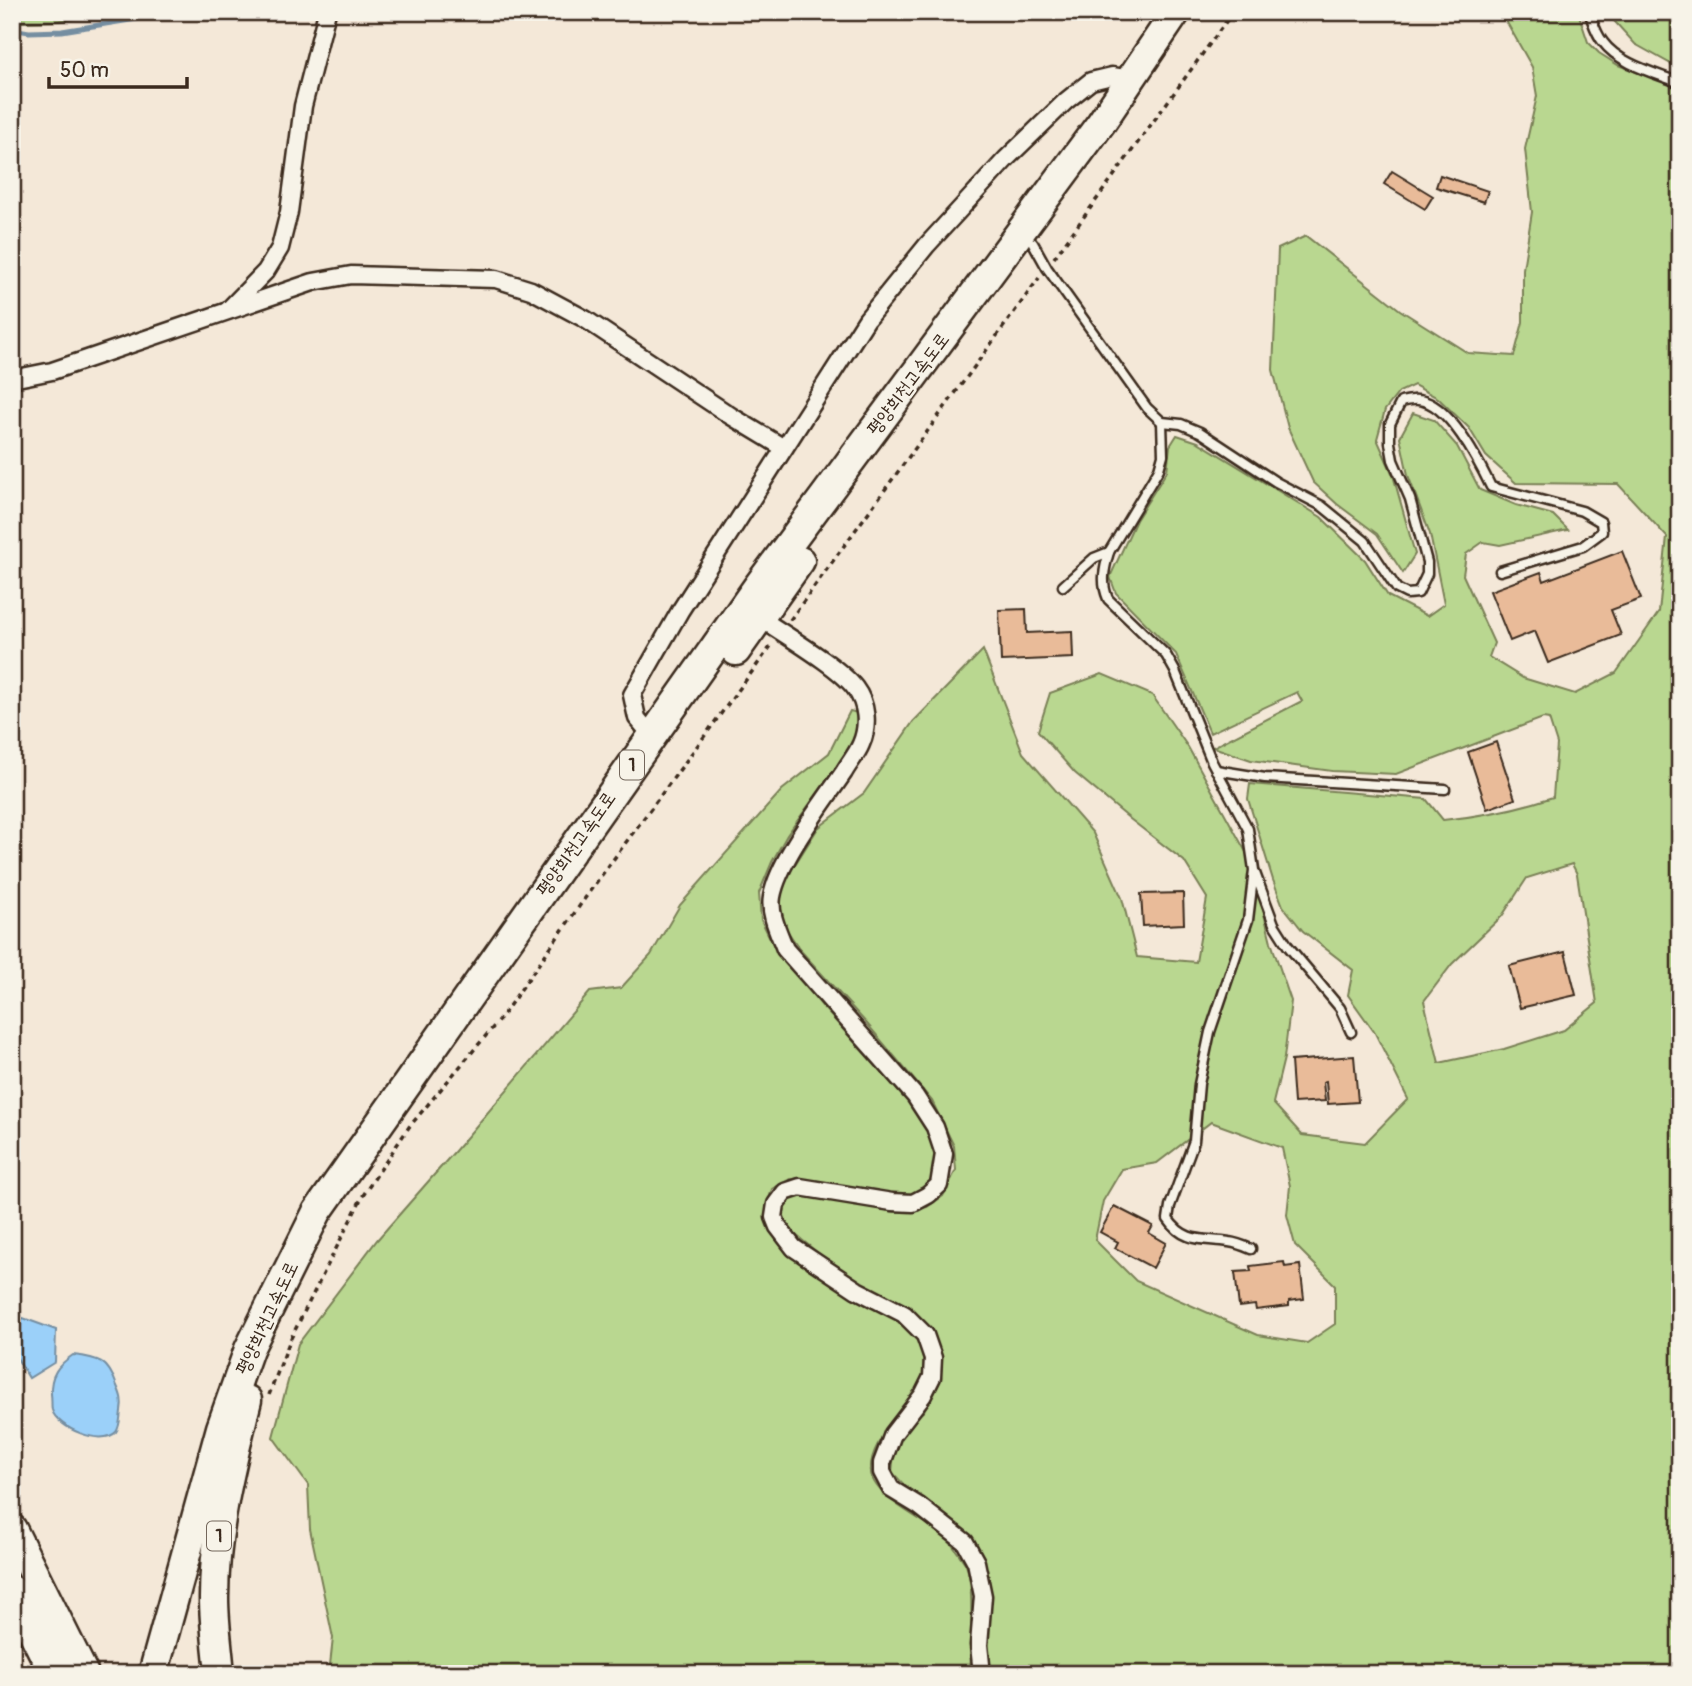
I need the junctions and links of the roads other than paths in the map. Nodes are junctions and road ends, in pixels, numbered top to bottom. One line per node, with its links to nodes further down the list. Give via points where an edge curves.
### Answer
1 (327, 12): 8 (street, via 303,106 280,248 266,271)
2 (1176, 12): 5 (highway, 평양희천고속도로 / 1)
3 (1192, 12): 7 (highway, 평양희천고속도로 / 1)
4 (1589, 12): 6 (lane, via 1600,40 1610,51)
5 (1131, 79): 11 (street, via 1112,76 1091,81 1006,159 867,319); 16 (highway, 평양희천고속도로 / 1)
6 (1680, 83)
7 (1033, 243): 10 (lane, via 1147,408); 15 (highway, 평양희천고속도로 / 1)
8 (226, 312): 9 (street, via 52,371); 11 (street, via 313,282 351,275 496,279 531,290 585,318)
9 (12, 379)
10 (1162, 422): 12 (lane, via 1159,469); 13 (lane, via 1200,432 1322,506 1365,541 1390,582 1408,594 1418,593 1427,562 1410,499 1393,460 1390,425 1401,402 1419,399 1437,408 1457,430 1491,487 1582,511 1601,522 1602,532 1583,545)
11 (784, 447): 16 (street, via 632,695 637,718)
12 (1109, 552): 14 (lane, via 1094,558); 17 (lane, via 1103,587 1108,599 1166,655)
13 (1500, 571)
14 (1063, 586)
15 (767, 630): 27 (highway, 평양희천고속도로 / 1, via 328,1219 278,1324 257,1402 230,1472 214,1598); 28 (street, via 855,688 867,720 861,744 777,881 771,900 775,922 785,948 915,1096 935,1127 944,1154 939,1185 913,1203 800,1187 785,1192 774,1217 794,1248 857,1290 904,1314 925,1335 933,1358 932,1377 893,1434 882,1472 891,1489 965,1542 976,1562 983,1596)
16 (652, 736): 26 (highway, 평양희천고속도로 / 1, via 317,1212 249,1349 221,1428)
17 (1216, 770): 18 (lane, via 1265,778); 19 (lane, via 1248,829)
18 (1445, 789)
19 (1254, 870): 20 (lane, via 1273,924 1340,1008); 21 (lane, via 1248,920 1209,1032 1194,1141 1168,1219 1176,1231 1190,1237)
20 (1351, 1032)
21 (1251, 1249)
22 (12, 1529): 24 (highway)
23 (12, 1590): 25 (highway)
24 (83, 1671)
25 (54, 1674)
26 (153, 1674)
27 (220, 1674)
28 (982, 1674)

